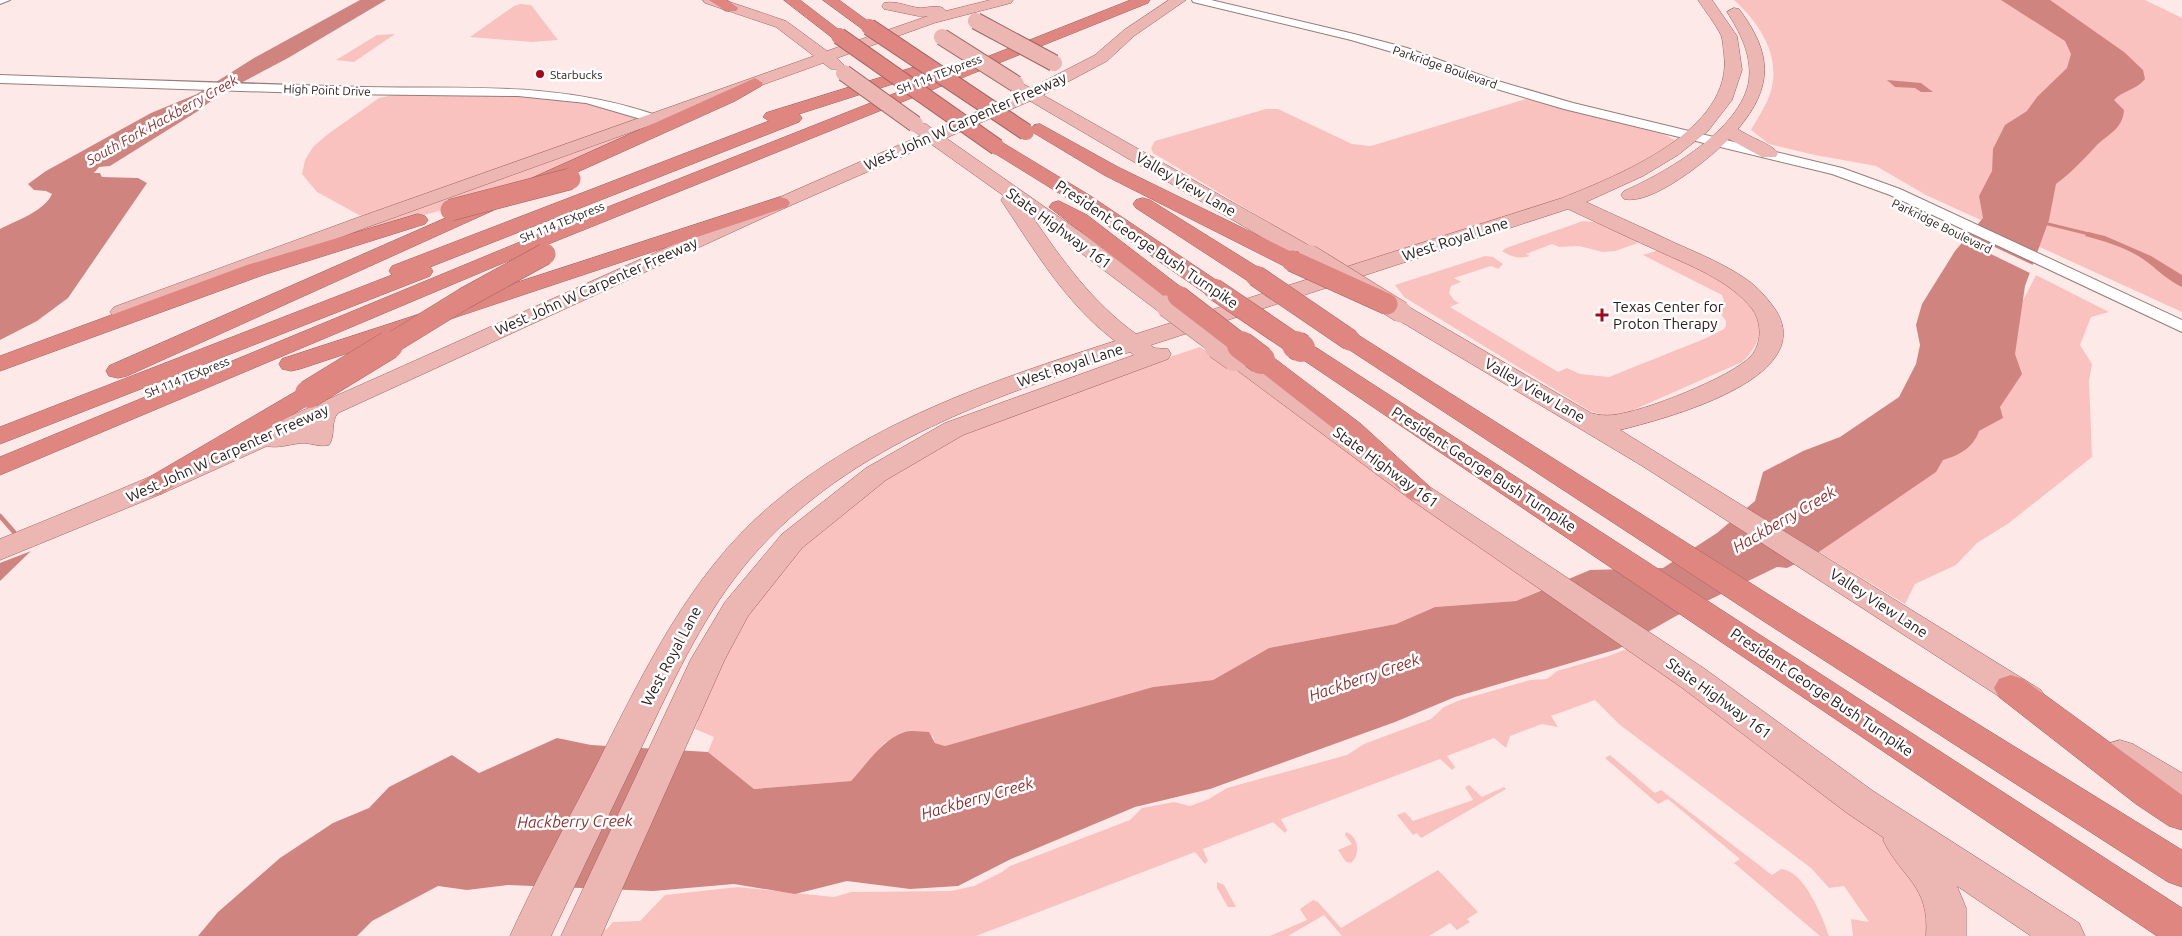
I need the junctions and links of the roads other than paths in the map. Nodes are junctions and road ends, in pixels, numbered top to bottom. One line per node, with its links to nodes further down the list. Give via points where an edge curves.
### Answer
1 (4, 0): 15 (street)
2 (710, 0): 17 (main road, State Highway 161)
3 (716, 0): 17 (highway)
4 (791, 0): 38 (highway, bridge, via 914,88 943,120)
5 (830, 0): 34 (highway, bridge, via 970,94 1007,110)
6 (1006, 0): 18 (main road)
7 (1021, 0): 18 (main road, via 981,9 971,17)
8 (1106, 0): 65 (highway, SH 114 TEXpress)
9 (1127, 0): 66 (highway, SH 114 TEXpress, via 525,236)
10 (1142, 0): 31 (highway)
11 (1179, 0): 22 (main road, West John W Carpenter Freeway)
12 (1197, 0): 36 (street, Parkridge Boulevard, via 1354,37 1499,86)
13 (1705, 0): 21 (main road, West Royal Lane)
14 (1723, 0): 23 (main road, West Royal Lane)
15 (0, 1)
16 (888, 5): 18 (main road, via 928,12); 19 (main road, Valley View Lane); 24 (main road, via 902,17 898,23 841,44 822,44)
17 (731, 8): 24 (main road, State Highway 161, via 781,24)
18 (975, 14): 19 (main road); 22 (main road, bridge, via 1054,63 1078,63)
19 (918, 23): 25 (main road); 30 (main road, Valley View Lane, bridge)
20 (1023, 28): 26 (highway)
21 (1727, 31): 23 (main road); 36 (main road, West Royal Lane, via 1734,59 1729,89 1714,114)
22 (1129, 33): 30 (main road, West John W Carpenter Freeway, via 1101,58)
23 (1747, 33): 36 (main road, West Royal Lane, via 1756,61 1755,89)
24 (797, 35): 25 (main road, State Highway 161)
25 (827, 57): 27 (main road); 35 (main road, State Highway 161, bridge, via 844,73)
26 (918, 71): 43 (highway); 64 (highway)
27 (787, 72): 29 (main road); 37 (main road, via 810,69 826,75 905,137 906,142)
28 (0, 79): 33 (street, High Point Drive, via 523,93 609,104)
29 (755, 83): 33 (main road); 62 (highway, via 110,375)
30 (1030, 95): 32 (main road, Valley View Lane); 35 (main road, West John W Carpenter Freeway)
31 (851, 115): 59 (highway, bridge, via 838,125 600,227 545,254 465,298); 68 (highway, via 538,241)
32 (1066, 117): 39 (main road, via 1039,109 1014,111 958,134 950,142); 50 (main road, Valley View Lane, via 1113,141)
33 (652, 118): 58 (main road, via 173,292)
34 (1033, 130): 50 (highway, via 1111,171); 77 (highway, President George Bush Turnpike, bridge, via 1350,340)
35 (933, 137): 37 (main road, West John W Carpenter Freeway); 39 (main road, State Highway 161)
36 (1712, 138): 40 (street, Parkridge Boulevard); 41 (main road, via 1736,137); 42 (main road, West Royal Lane); 46 (main road, West Royal Lane)
37 (900, 150): 47 (main road, West John W Carpenter Freeway)
38 (989, 150): 52 (highway, via 1026,187 1080,220); 78 (highway, President George Bush Turnpike, bridge, via 1082,198 1301,348)
39 (954, 153): 45 (main road, State Highway 161)
40 (1740, 153): 42 (main road); 48 (street, Parkridge Boulevard, via 1854,185)
41 (1768, 153): 48 (street, Parkridge Boulevard, via 1845,174)
42 (1693, 159): 49 (main road, West Royal Lane, via 1666,179)
43 (634, 161)
44 (616, 166): 58 (highway, bridge, via 451,210 255,270)
45 (1004, 188): 52 (main road, State Highway 161); 53 (main road, via 1063,277)
46 (1569, 202): 49 (main road); 56 (main road, West Royal Lane)
47 (780, 203): 59 (main road, West John W Carpenter Freeway); 70 (highway, via 305,359 167,408)
48 (1920, 210): 51 (street, Parkridge Boulevard)
49 (1592, 212): 56 (main road, West Royal Lane); 61 (main road, via 1714,269 1740,285 1757,301 1770,321 1772,341 1762,359 1748,372)
50 (1301, 258): 63 (main road, Valley View Lane, bridge)
51 (2081, 286): 54 (street, Parkridge Boulevard); 55 (street, Parkridge Boulevard)
52 (1172, 301): 75 (main road, State Highway 161, bridge, via 1420,493 1693,678)
53 (1107, 324): 56 (main road); 57 (main road, via 1104,338 1098,346)
54 (2182, 327)
55 (2182, 341)
56 (1142, 350): 57 (main road, West Royal Lane); 69 (main road, West Royal Lane, via 954,429)
57 (1077, 362): 60 (main road, West Royal Lane)
58 (0, 363)
59 (320, 400): 71 (highway); 71 (main road, West John W Carpenter Freeway)
60 (960, 404): 69 (main road, via 950,418 886,454); 79 (main road, West Royal Lane, via 856,457 772,519 734,559 699,604 666,659)
61 (1670, 410): 63 (main road, via 1615,423 1600,423); 67 (main road, via 1666,417 1651,427 1647,437)
62 (0, 417)
63 (1581, 417): 67 (main road, Valley View Lane)
64 (0, 426)
65 (0, 436)
66 (0, 454)
67 (1654, 461): 73 (main road, Valley View Lane)
68 (0, 466)
69 (876, 474): 80 (main road, West Royal Lane, via 792,541 736,610 708,659)
70 (0, 476)
71 (151, 488): 72 (main road, West John W Carpenter Freeway)
72 (0, 550)
73 (2011, 688): 74 (main road, Valley View Lane); 76 (highway)
74 (2182, 791)
75 (1860, 802): 81 (main road, via 1901,839 1937,885 1947,910); 82 (main road, State Highway 161)
76 (2182, 815)
77 (2182, 870)
78 (2182, 930)
79 (533, 931)
80 (583, 931)
81 (1946, 936)
82 (2065, 936)

